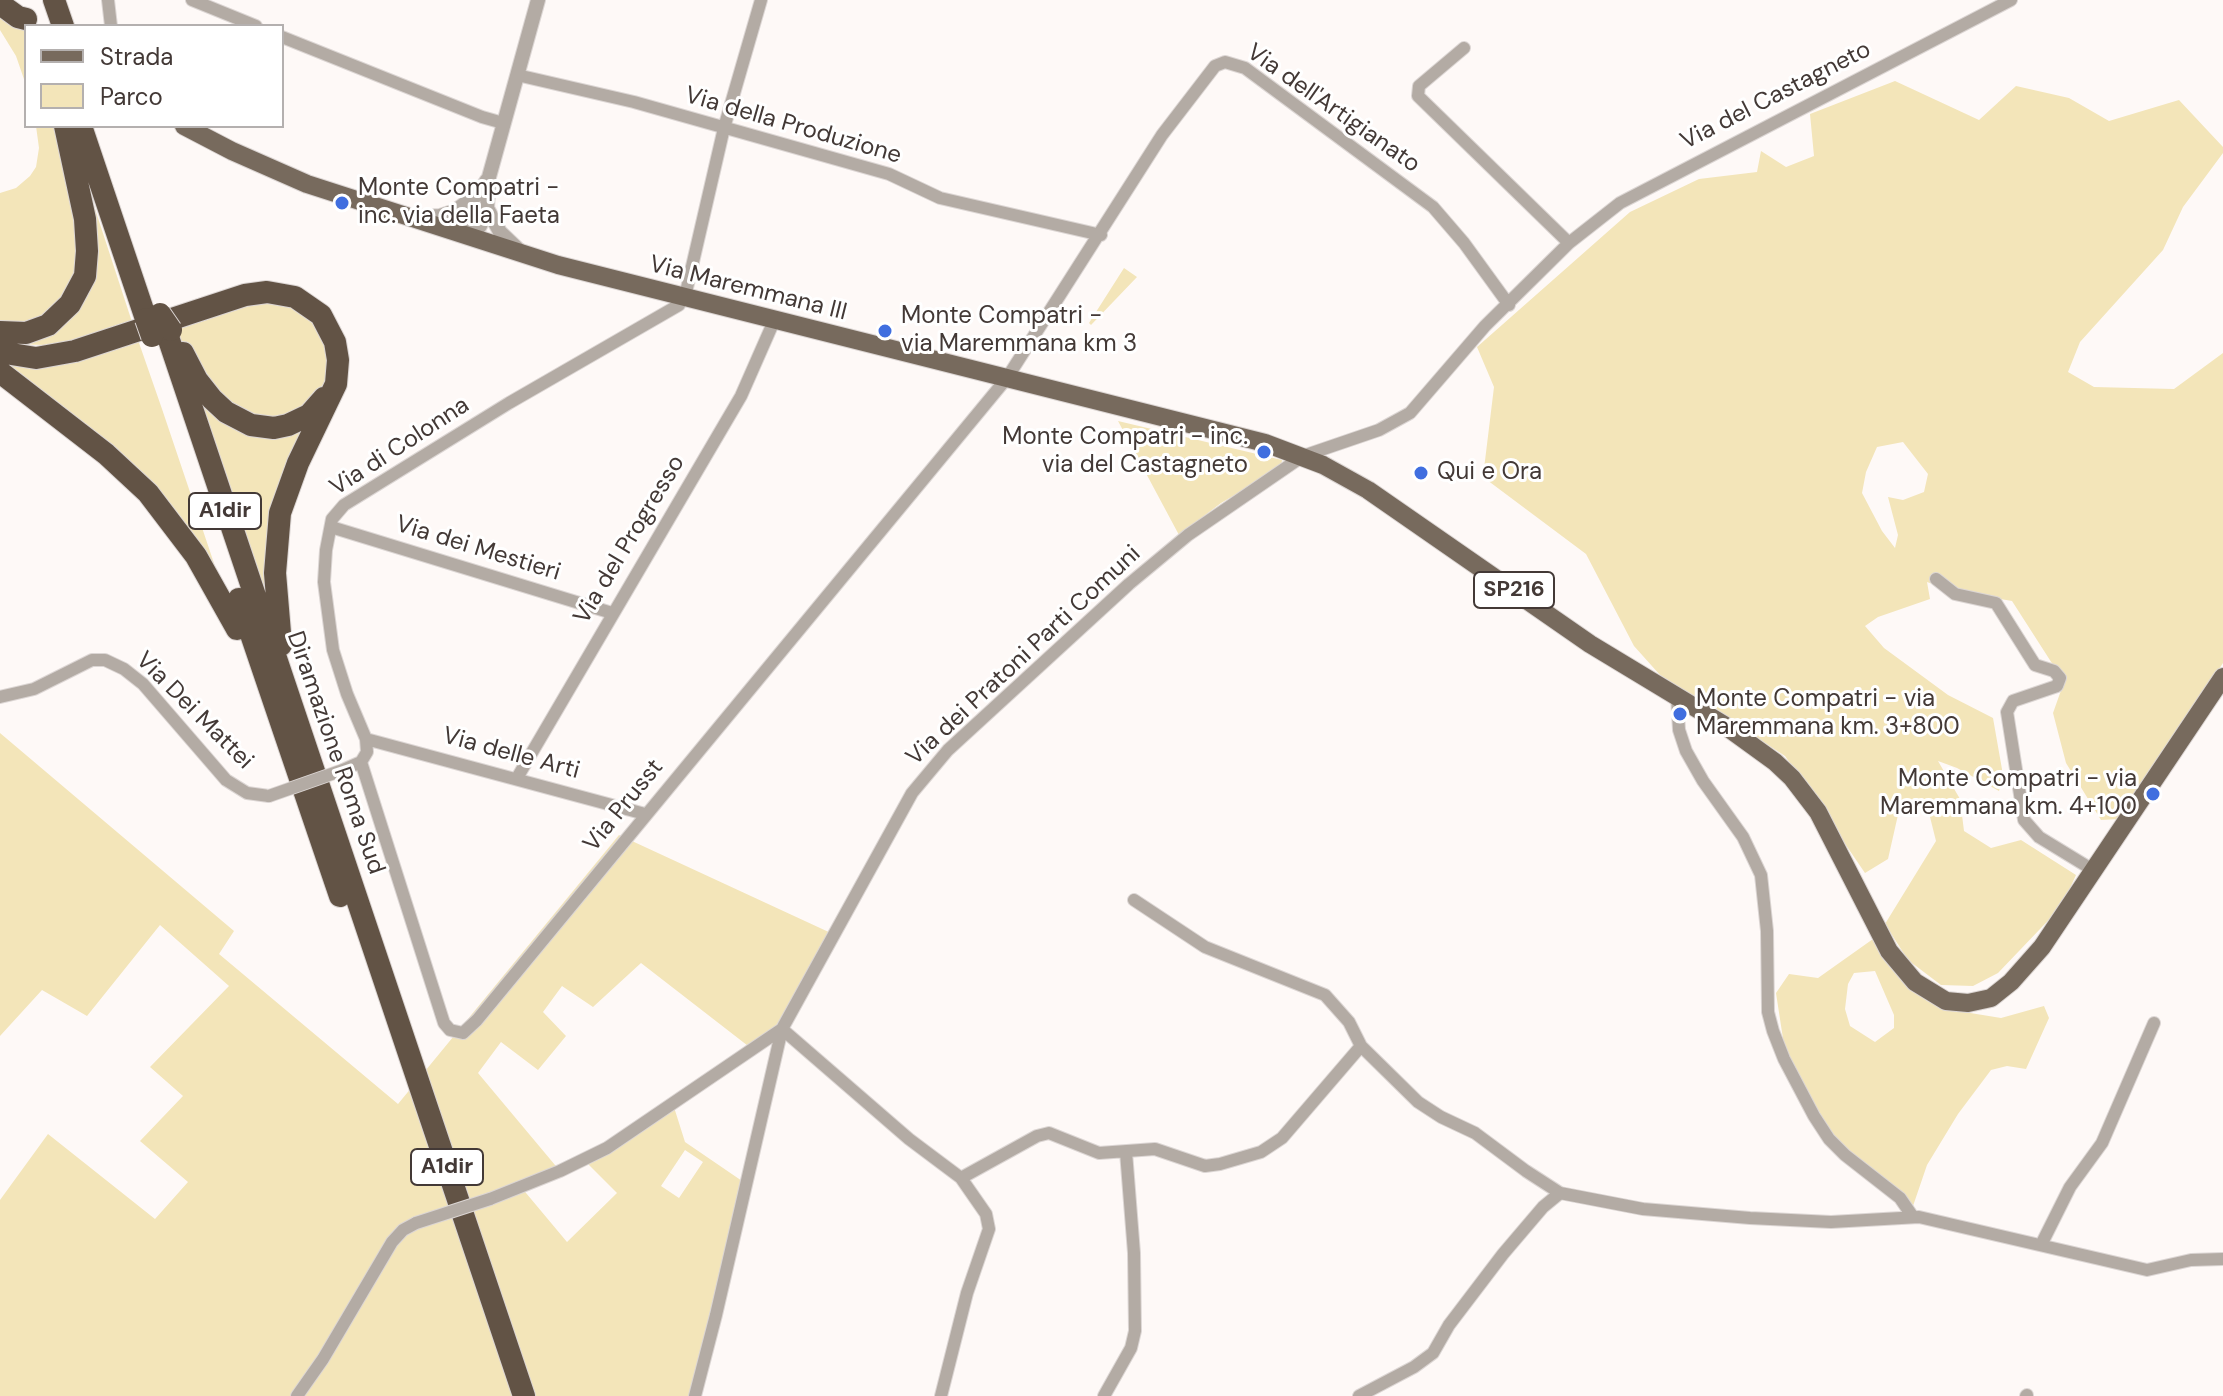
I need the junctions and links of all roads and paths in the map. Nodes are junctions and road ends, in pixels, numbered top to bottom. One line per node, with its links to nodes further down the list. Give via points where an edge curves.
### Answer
1 (108, 0): 9 (street)
2 (192, 0): 7 (street)
3 (538, 0): 13 (street)
4 (761, 0): 19 (street)
5 (2011, 0): 26 (street, Via del Castagneto, via 1620,203)
6 (2, 2): 8 (highway)
7 (218, 5): 10 (street)
8 (30, 23)
9 (111, 24)
10 (252, 24)
11 (284, 38): 14 (street)
12 (1464, 48): 26 (street, via 1419,86 1418,96)
13 (517, 75): 14 (street); 19 (street, Via della Produzione)
14 (503, 123): 20 (street)
15 (65, 128): 32 (highway, via 85,219 85,276 70,304 48,325 26,333)
16 (82, 128): 31 (highway, Diramazione Roma Sud / A1dir)
17 (97, 128): 31 (highway, Diramazione Roma Sud / A1dir)
18 (188, 128): 23 (main road, Via Maremmana III / SP216, via 307,184)
19 (724, 128): 25 (street, Via della Produzione, via 889,174 940,198); 28 (street)
20 (489, 177): 21 (street); 22 (street)
21 (467, 204): 23 (street, via 440,216); 24 (street)
22 (487, 208): 24 (street, via 480,226); 27 (street, via 500,232)
23 (411, 217): 24 (main road, Via Maremmana III / SP216)
24 (469, 235): 27 (main road, Via Maremmana III / SP216)
25 (1101, 235): 29 (street, Via dell'Artigianato, via 1162,135 1215,66 1225,62 1245,68 1433,207); 36 (street, Via dell'Artigianato)
26 (1569, 243): 29 (street, Via del Castagneto)
27 (524, 253): 28 (main road, Via Maremmana III / SP216)
28 (684, 299): 30 (main road, Via Maremmana III / SP216); 38 (street, Via di Colonna, via 674,310 344,505)
29 (1509, 305): 37 (street, Via del Castagneto, via 1410,413 1379,430)
30 (774, 321): 36 (main road, Via Maremmana III / SP216); 40 (street, Via del Progresso, via 741,396)
31 (159, 326): 35 (highway, via 204,390 226,412 251,425 283,427 304,418); 42 (highway, Diramazione Roma Sud / A1dir)
32 (0, 332)
33 (0, 352): 35 (highway, via 36,358 65,354 245,295 276,292 304,301 324,318 335,342)
34 (0, 372): 42 (highway, via 117,463 155,502 209,577 255,669)
35 (337, 376): 42 (highway, via 282,505 277,532)
36 (1007, 378): 37 (main road, Via Maremmana III / SP216); 48 (street, Via Prusst)
37 (1303, 456): 43 (main road, Via Maremmana III / SP216, via 1368,490 1590,644); 52 (street, Via dei Pratoni Parti Comuni, via 1143,571 940,759 912,793)
38 (331, 527): 40 (street, Via dei Mestieri); 45 (street, Via di Colonna, via 324,582 333,650)
39 (1936, 579): 49 (street, via 1955,594 1996,603 2035,665 2060,678 2057,686 2013,701 2007,712 2024,820 2039,837)
40 (612, 613): 47 (street, Via del Progresso)
41 (2223, 677): 49 (main road, Via Maremmana III / SP216)
42 (277, 688): 61 (highway, Diramazione Roma Sud / A1dir); 62 (highway, Diramazione Roma Sud / A1dir)
43 (1677, 696): 49 (main road, Via Maremmana III / SP216, via 1749,742 1792,778 1827,828 1889,951 1915,982 1941,999 1980,1001 2006,987 2042,947); 57 (street, via 1686,751 1740,831 1761,875 1768,1012 1784,1059 1829,1139 1900,1198)
44 (0, 697): 46 (street, Via Dei Mattei, bridge, via 34,689 92,660 105,660 143,684 226,780 247,793 269,796)
45 (366, 739): 46 (street); 47 (street, Via delle Arti)
46 (361, 762): 48 (street, Via Prusst, via 444,1023 457,1033 468,1031)
47 (517, 778): 48 (street, Via delle Arti)
48 (645, 814)
49 (2093, 870)
50 (1134, 900): 53 (street, via 1205,947 1325,995 1349,1022)
51 (2154, 1023): 58 (street, via 2102,1143 2070,1187)
52 (782, 1029): 55 (street); 60 (street, bridge, via 607,1148 403,1230); 63 (street, Via dei Pratoni Parti Comuni)
53 (1361, 1046): 54 (street, via 1282,1138 1265,1150 1211,1166 1155,1149); 56 (street, via 1424,1107 1475,1133)
54 (1126, 1152): 55 (street, via 1099,1153 1045,1133); 65 (street, via 1136,1327 1131,1348)
55 (961, 1178): 64 (street, via 986,1214 989,1229)
56 (1560, 1193): 57 (street, via 1643,1209 1750,1218 1831,1222); 66 (street, via 1503,1254 1433,1353)
57 (1913, 1217): 58 (street)
58 (2041, 1245): 59 (street, via 2147,1270)
59 (2223, 1259)
60 (297, 1396)
61 (508, 1396)
62 (524, 1396)
63 (695, 1396)
64 (941, 1396)
65 (1104, 1396)
66 (1359, 1396)

